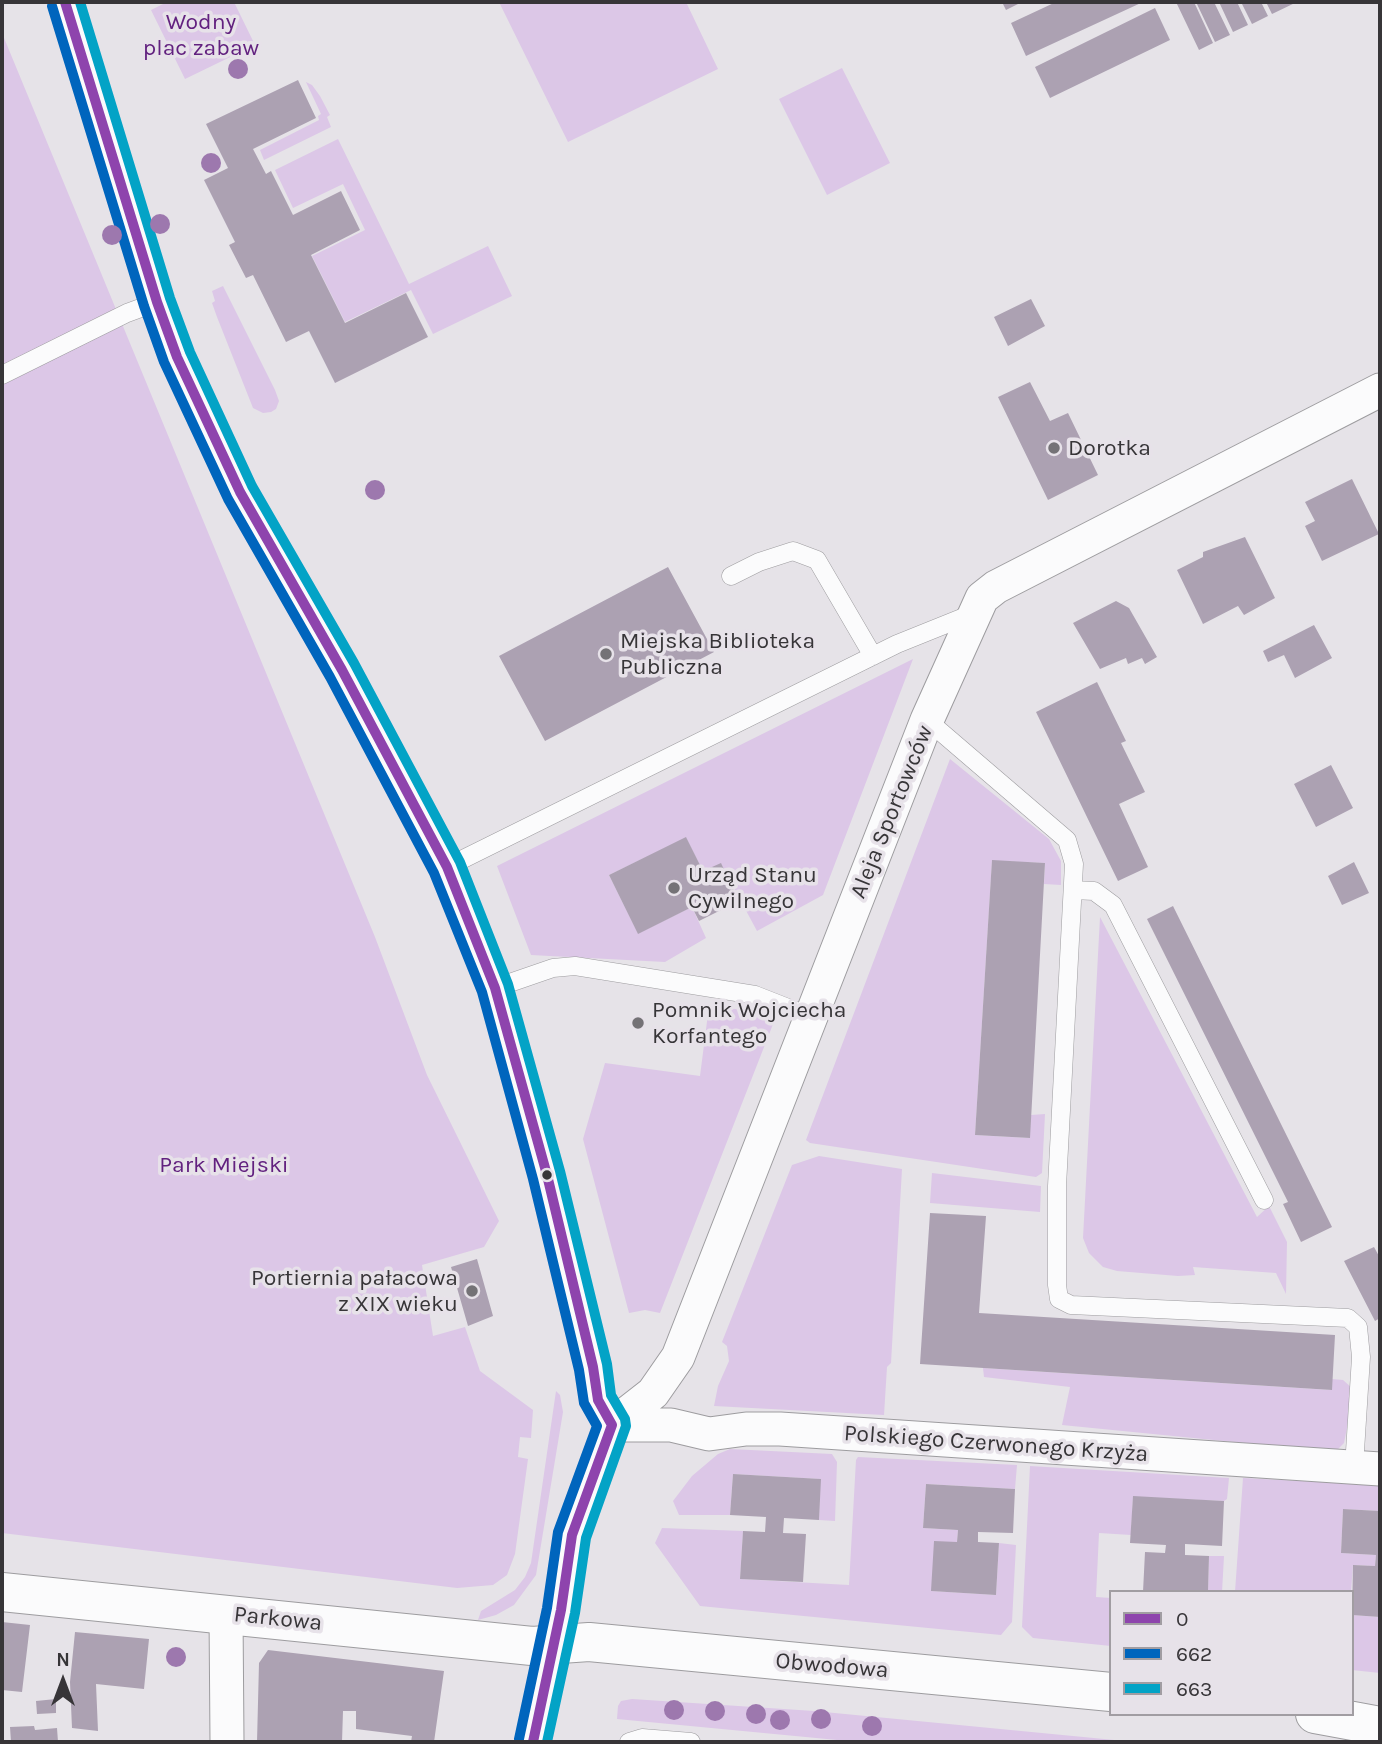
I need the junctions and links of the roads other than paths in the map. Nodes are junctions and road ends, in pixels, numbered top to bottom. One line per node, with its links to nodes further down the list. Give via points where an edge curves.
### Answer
1 (65, 2): 2 (street)
2 (157, 302): 3 (lane); 9 (street, via 197,403 240,492)
3 (2, 375)
4 (1380, 390): 6 (street, Aleja Sportowców, via 996,587 982,598)
5 (731, 576): 7 (lane, via 793,551 817,560)
6 (974, 613): 7 (lane); 8 (street, Aleja Sportowców)
7 (873, 656): 9 (lane)
8 (927, 720): 10 (lane, via 1067,840 1074,864); 12 (street, Aleja Sportowców)
9 (447, 867): 11 (street)
10 (1073, 890): 13 (lane, via 1094,891 1113,905); 15 (lane, via 1057,1186 1059,1299 1071,1305 1348,1318 1358,1327)
11 (495, 988): 12 (lane, via 553,968 575,966 755,995); 14 (street, via 547,1175 598,1400)
12 (811, 1017): 14 (street, Aleja Sportowców, via 678,1357 653,1393)
13 (1264, 1200)
14 (612, 1425): 15 (street, Polskiego Czerwonego Krzyża, via 671,1425 709,1434 780,1430); 18 (street, via 572,1535)
15 (1367, 1468)
16 (2, 1592): 17 (street, Parkowa)
17 (226, 1613): 18 (street, Parkowa, via 520,1645); 22 (street)
18 (554, 1644): 19 (street, Obwodowa, via 589,1642); 23 (street)
19 (1109, 1692)
20 (1326, 1716): 21 (street)
21 (1380, 1726)
22 (227, 1742)
23 (533, 1742)
24 (629, 1742): 25 (lane, via 642,1738)
25 (691, 1742)

